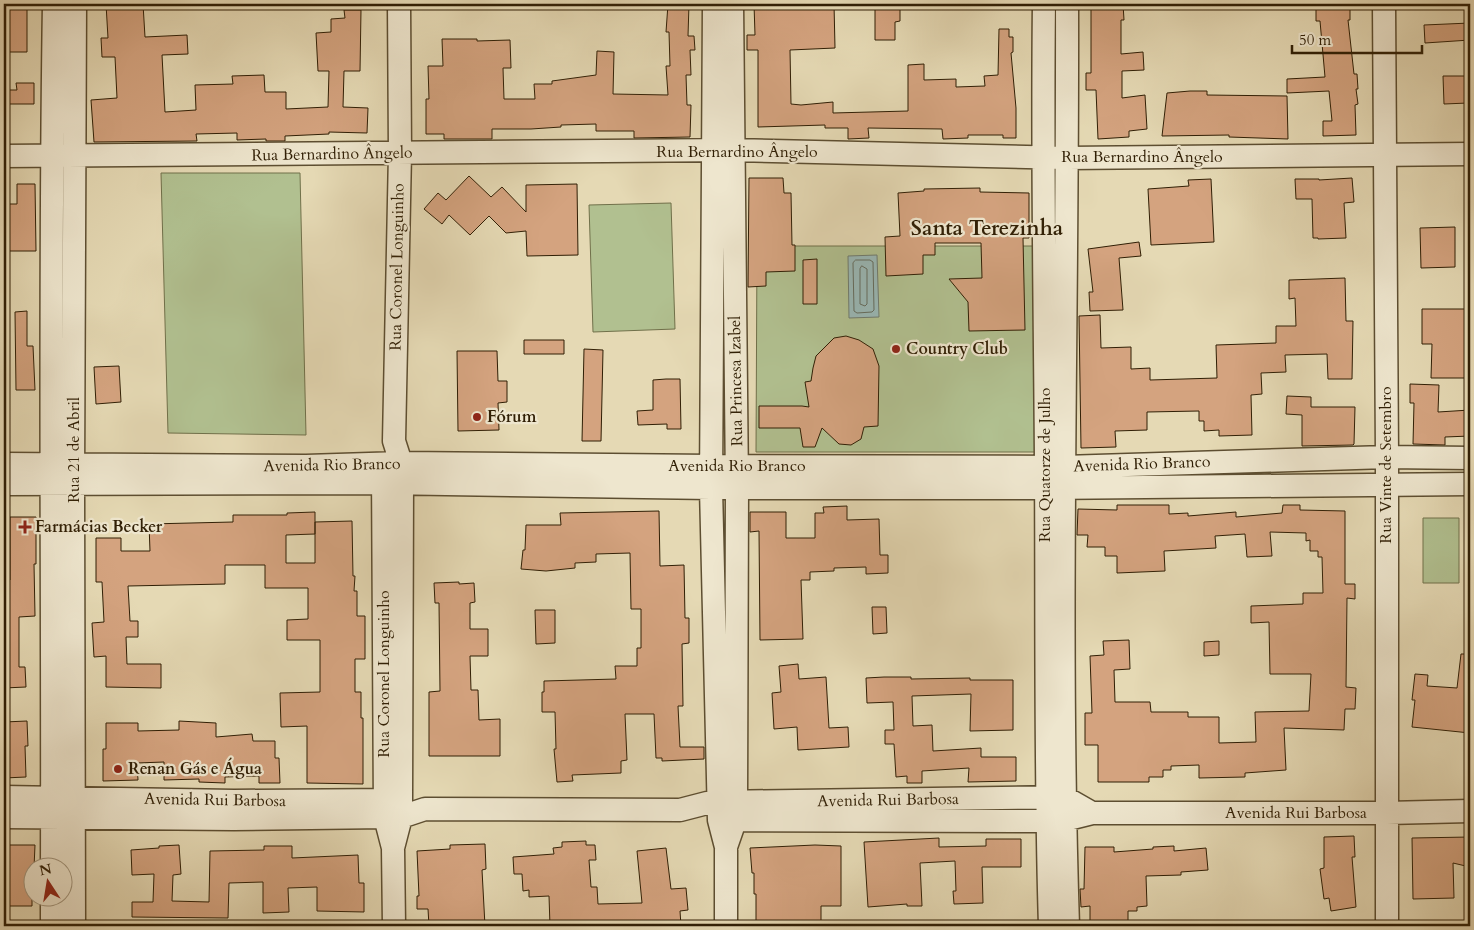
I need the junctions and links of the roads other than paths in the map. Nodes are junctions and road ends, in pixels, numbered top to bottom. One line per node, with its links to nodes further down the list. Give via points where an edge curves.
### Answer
1 (54, 4): 11 (street, Rua 21 de Abril)
2 (75, 4): 12 (street, Rua 21 de Abril)
3 (399, 4): 14 (street, Rua Coronel Longuinho)
4 (714, 4): 13 (street, Rua Princesa Izabel)
5 (732, 4): 13 (street, Rua Princesa Izabel)
6 (1044, 4): 9 (street, Rua Quatorze de Julho)
7 (1067, 4): 10 (street, Rua Quatorze de Julho)
8 (1384, 4): 16 (street, Rua Vinte de Setembro)
9 (1044, 61): 10 (street); 20 (street, Rua Quatorze de Julho)
10 (1068, 62): 21 (street, Rua Quatorze de Julho)
11 (53, 71): 12 (street); 18 (street, Rua 21 de Abril)
12 (75, 73): 19 (street, Rua 21 de Abril)
13 (723, 151): 14 (street, Rua Bernardino Ângelo); 20 (street, Rua Bernardino Ângelo); 31 (street, Rua Princesa Izabel); 32 (street, Rua Princesa Izabel)
14 (400, 153): 19 (street, Rua Bernardino Ângelo); 30 (street, Rua Coronel Longuinho)
15 (1470, 154): 16 (street, Rua Bernardino Ângelo)
16 (1385, 155): 21 (street, Rua Bernardino Ângelo); 25 (street, Rua Vinte de Setembro)
17 (4, 156): 18 (street, Rua Bernardino Ângelo)
18 (52, 156): 19 (street, Rua Bernardino Ângelo); 28 (street, Rua 21 de Abril)
19 (75, 156): 29 (street, Rua 21 de Abril)
20 (1042, 157): 21 (street, Rua Bernardino Ângelo); 22 (street, Rua Quatorze de Julho)
21 (1068, 158): 23 (street, Rua Quatorze de Julho)
22 (1044, 277): 23 (street); 24 (street, Rua Quatorze de Julho)
23 (1066, 279): 24 (street, Rua Quatorze de Julho)
24 (1055, 356): 33 (street, Rua Quatorze de Julho)
25 (1387, 457): 26 (street, Avenida Rio Branco); 33 (street, Avenida Rio Branco); 35 (street, Rua Vinte de Setembro)
26 (1470, 458)
27 (4, 464): 28 (street, Avenida Rio Branco)
28 (51, 474): 29 (street, Avenida Rio Branco); 34 (street, Avenida Rio Branco); 39 (street, Rua 21 de Abril)
29 (74, 474): 30 (street, Avenida Rio Branco); 39 (street, Rua 21 de Abril)
30 (392, 474): 31 (street, Avenida Rio Branco); 40 (street, Rua Coronel Longuinho)
31 (711, 477): 32 (street, Avenida Rio Branco); 42 (street, Rua Princesa Izabel)
32 (737, 477): 33 (street, Avenida Rio Branco); 42 (street, Rua Princesa Izabel)
33 (1055, 477): 35 (street, Avenida Rio Branco); 38 (street, Rua Quatorze de Julho)
34 (4, 484)
35 (1386, 484): 36 (street, Avenida Rio Branco); 44 (street, Rua Vinte de Setembro)
36 (1470, 484)
37 (4, 797): 39 (street, Avenida Rui Barbosa)
38 (1056, 798): 42 (street, Avenida Rui Barbosa); 43 (street, Avenida Rui Barbosa); 46 (street, Rua Quatorze de Julho)
39 (64, 807): 40 (street, Avenida Rui Barbosa); 45 (street, Avenida Rui Barbosa); 47 (street, Rua 21 de Abril); 50 (street, Rua 21 de Abril)
40 (393, 809): 42 (street, Avenida Rui Barbosa, via 680,810 707,803); 51 (street, Rua Coronel Longuinho)
41 (1470, 810): 44 (street, Avenida Rui Barbosa)
42 (727, 811): 46 (street, Avenida Rui Barbosa); 52 (street, Rua Princesa Izabel)
43 (1092, 813): 44 (street, Avenida Rui Barbosa); 46 (street, Avenida Rui Barbosa)
44 (1387, 813): 55 (street, Rua Vinte de Setembro)
45 (4, 817)
46 (1056, 820): 53 (street, Rua Quatorze de Julho); 54 (street, Rua Quatorze de Julho)
47 (54, 858)
48 (52, 908): 49 (street)
49 (52, 926)
50 (74, 926)
51 (394, 926)
52 (726, 926)
53 (1050, 926)
54 (1068, 926)
55 (1387, 926)

